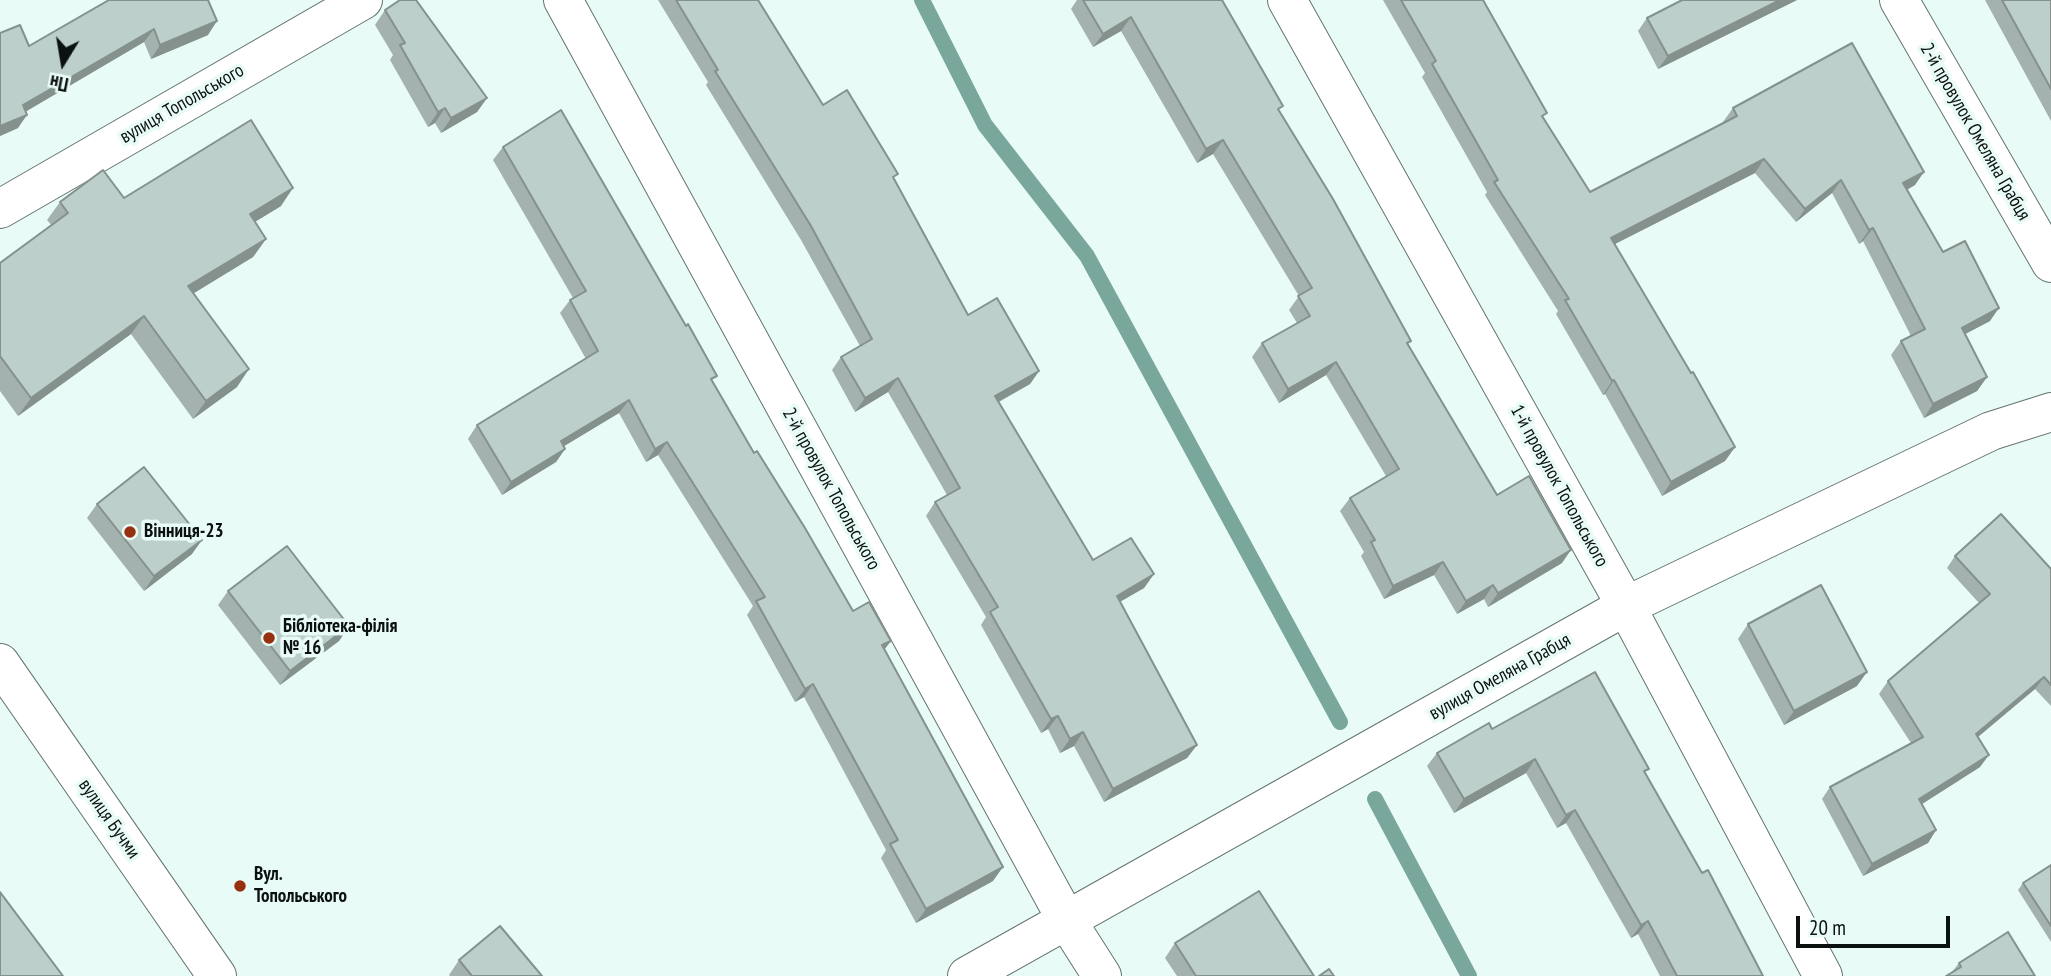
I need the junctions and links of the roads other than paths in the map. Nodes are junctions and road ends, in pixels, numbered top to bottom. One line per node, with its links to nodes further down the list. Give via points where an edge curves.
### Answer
1 (363, 0): 5 (street, вулиця Топольського)
2 (563, 0): 10 (street, 2-й провулок Топольського)
3 (1287, 0): 8 (street, 1-й провулок Топольського)
4 (1899, 0): 6 (street, 2-й провулок Омеляна Грабця)
5 (0, 209)
6 (2051, 263)
7 (2051, 412): 8 (street, вулиця Омеляна Грабця, via 1991,431)
8 (1626, 606): 10 (street, вулиця Омеляна Грабця); 14 (street, 1-й провулок Топольського)
9 (0, 663): 11 (street, вулиця Бучми)
10 (1067, 921): 12 (street, вулиця Омеляна Грабця); 13 (street, 2-й провулок Топольського)
11 (217, 976)
12 (967, 976)
13 (1102, 976)
14 (1823, 976)

